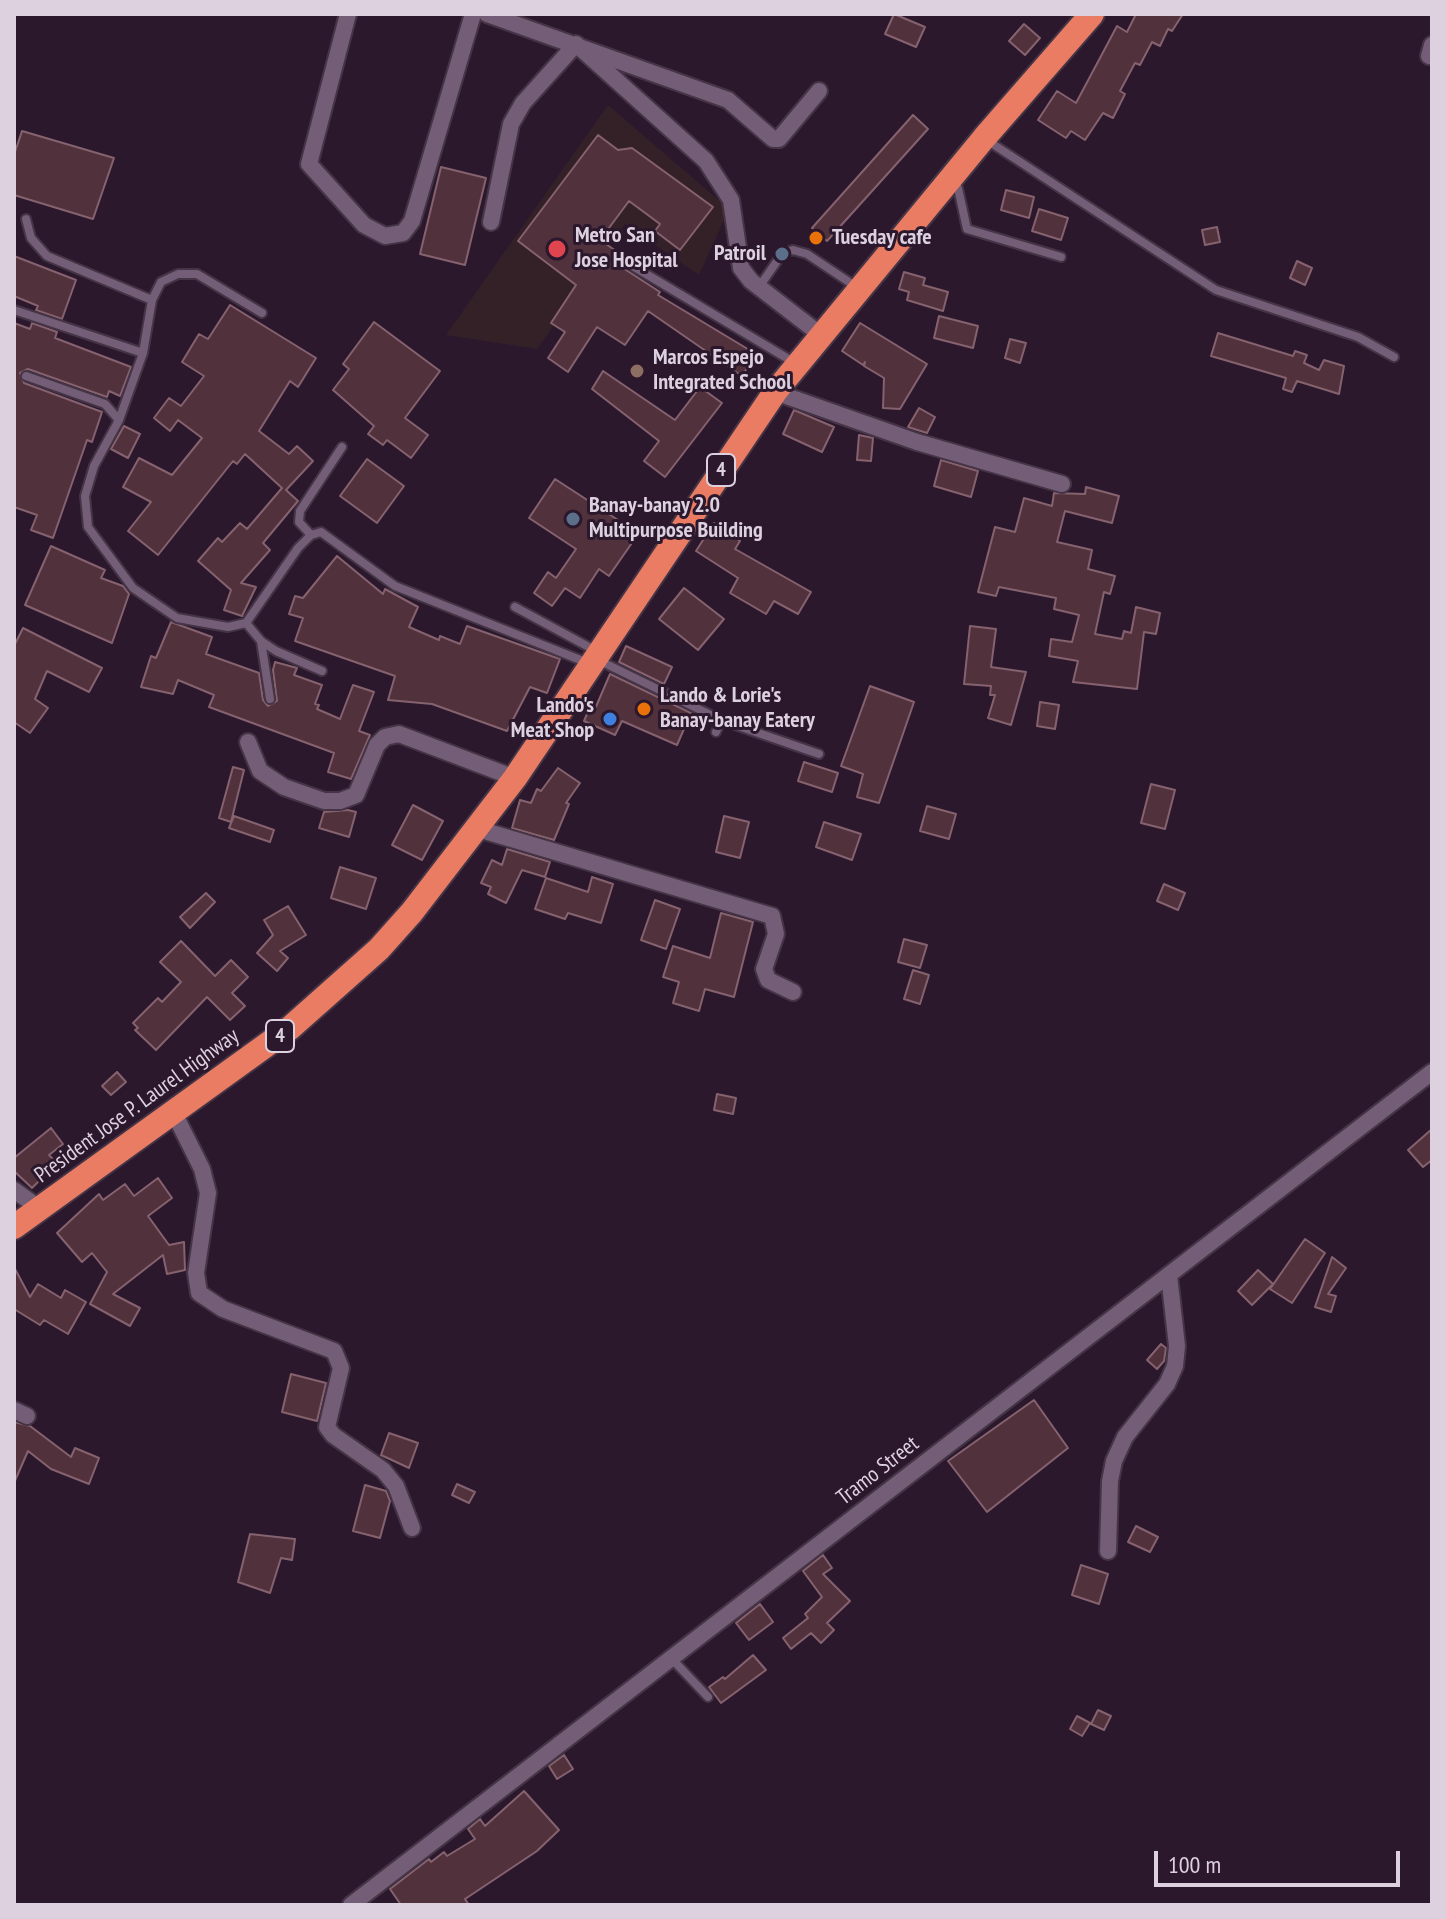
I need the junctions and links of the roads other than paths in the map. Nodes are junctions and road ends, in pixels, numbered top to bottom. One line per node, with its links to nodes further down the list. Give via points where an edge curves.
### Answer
1 (348, 14): 2 (street, via 309,164 364,225 385,236 403,233 412,221)
2 (473, 14)
3 (487, 14): 5 (street)
4 (1092, 14): 7 (highway, President Jose P. Laurel Highway / 4)
5 (576, 44): 6 (street, via 728,100 773,139 779,139); 10 (street, via 511,124); 13 (street, via 706,161 731,200 741,268)
6 (819, 91)
7 (984, 138): 8 (highway, President Jose P. Laurel Highway / 4); 20 (lane, via 1216,290 1358,337)
8 (951, 179): 11 (lane, via 967,229); 14 (highway, President Jose P. Laurel Highway / 4)
9 (26, 219): 15 (lane, via 31,238 47,256)
10 (491, 222)
11 (1061, 257)
12 (631, 265): 21 (lane)
13 (759, 287): 14 (lane, via 782,254 793,250); 18 (street)
14 (858, 288): 18 (highway, President Jose P. Laurel Highway / 4)
15 (152, 300): 17 (lane, via 161,282 178,274 197,274); 19 (lane)
16 (14, 310): 19 (lane)
17 (262, 313)
18 (821, 335): 21 (highway, President Jose P. Laurel Highway / 4)
19 (143, 353): 24 (lane)
20 (1394, 357)
21 (797, 364): 23 (highway, President Jose P. Laurel Highway / 4)
22 (26, 376): 24 (lane, via 105,404)
23 (775, 392): 26 (street, via 917,442); 31 (highway, President Jose P. Laurel Highway / 4)
24 (119, 420): 29 (lane, via 94,466 85,496 88,527 133,588 177,618 228,627)
25 (342, 447): 27 (lane, via 300,511 299,522)
26 (1062, 484)
27 (311, 535): 29 (lane); 31 (lane, via 321,532 395,586)
28 (515, 607): 31 (lane)
29 (246, 623): 30 (lane)
30 (261, 641): 32 (lane); 33 (lane)
31 (596, 659): 34 (lane); 38 (highway, President Jose P. Laurel Highway / 4)
32 (322, 671)
33 (270, 699)
34 (721, 720): 35 (lane); 37 (lane)
35 (716, 732)
36 (248, 742): 38 (street, via 260,771 284,787 324,801 356,795 377,745 399,734)
37 (819, 754)
38 (515, 778): 39 (highway, President Jose P. Laurel Highway / 4)
39 (478, 829): 40 (street, via 772,916 776,934 764,969 768,980); 42 (highway, President Jose P. Laurel Highway / 4, via 379,949 290,1028)
40 (793, 992)
41 (1432, 1072): 46 (street, Tramo Street)
42 (174, 1113): 44 (highway, President Jose P. Laurel Highway / 4); 47 (street, via 208,1193 196,1273 199,1293 223,1309 334,1351 341,1368 327,1427 383,1470 396,1486)
43 (14, 1190): 44 (street)
44 (39, 1208): 45 (highway, President Jose P. Laurel Highway / 4)
45 (14, 1227)
46 (1169, 1275): 48 (street, via 1175,1366 1114,1461); 49 (street, Tramo Street)
47 (412, 1528)
48 (1108, 1551)
49 (671, 1658): 50 (lane); 51 (street, Tramo Street)
50 (708, 1697)
51 (351, 1905)

